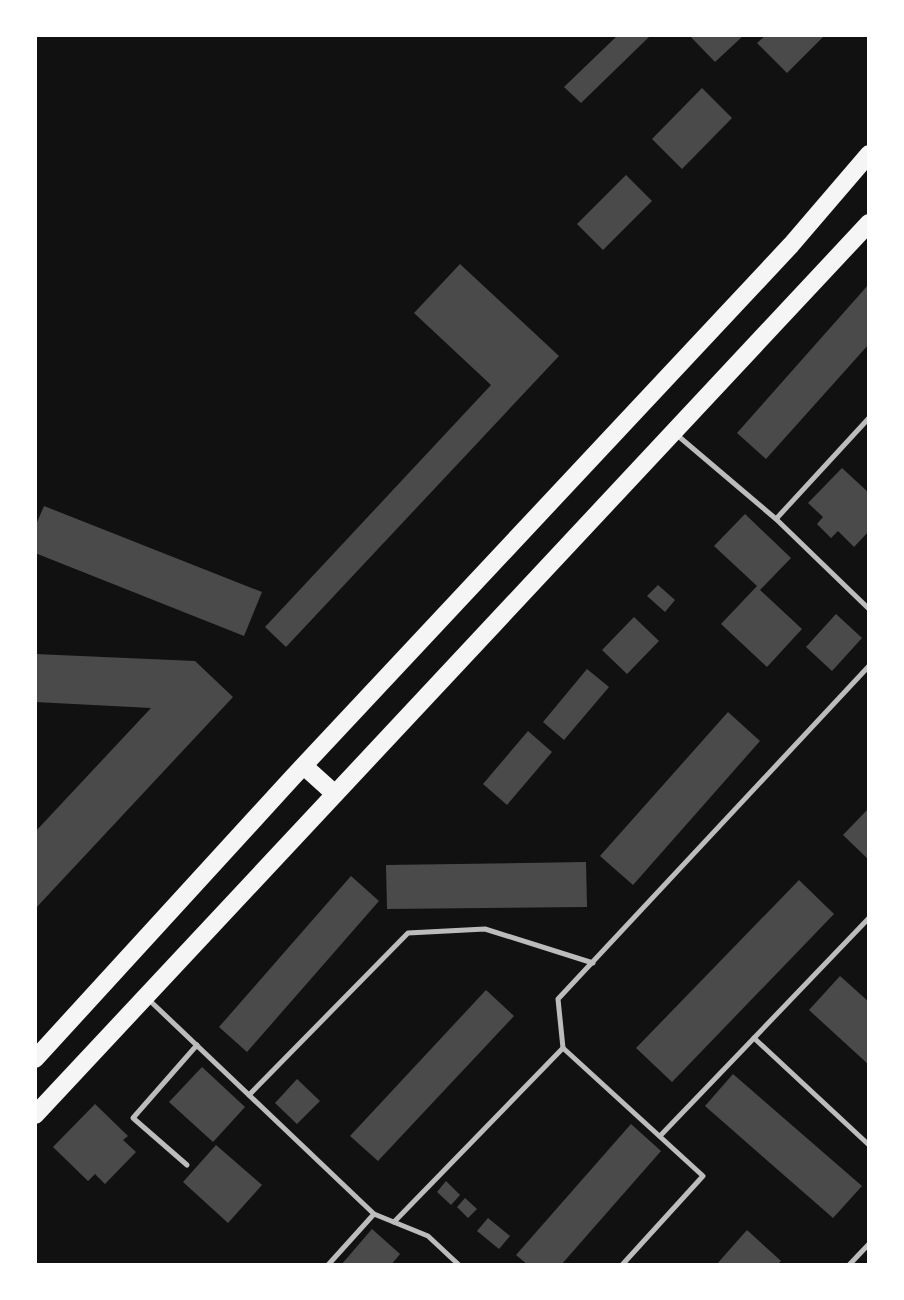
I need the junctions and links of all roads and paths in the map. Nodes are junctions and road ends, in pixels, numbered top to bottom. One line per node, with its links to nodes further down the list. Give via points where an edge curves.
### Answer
1 (869, 154): 8 (main road, via 791,245)
2 (869, 223): 4 (main road)
3 (869, 418): 5 (lane)
4 (674, 432): 5 (lane); 9 (main road)
5 (776, 519): 6 (lane)
6 (869, 609)
7 (869, 666): 11 (lane)
8 (304, 766): 9 (main road); 16 (main road)
9 (335, 794): 12 (main road)
10 (869, 918): 13 (lane)
11 (593, 963): 15 (lane, via 558,999); 17 (lane, via 485,929 408,933)
12 (146, 997): 14 (lane); 18 (main road)
13 (754, 1038): 19 (lane); 20 (lane)
14 (197, 1045): 17 (lane); 21 (lane, via 133,1118)
15 (563, 1048): 19 (lane); 23 (lane)
16 (35, 1059)
17 (249, 1095): 22 (lane)
18 (35, 1115)
19 (660, 1136): 27 (lane, via 703,1176)
20 (869, 1145)
21 (187, 1165)
22 (373, 1213): 23 (lane); 25 (lane)
23 (394, 1222): 26 (lane, via 428,1236)
24 (869, 1244): 28 (lane)
25 (327, 1265)
26 (460, 1265)
27 (622, 1265)
28 (849, 1265)

